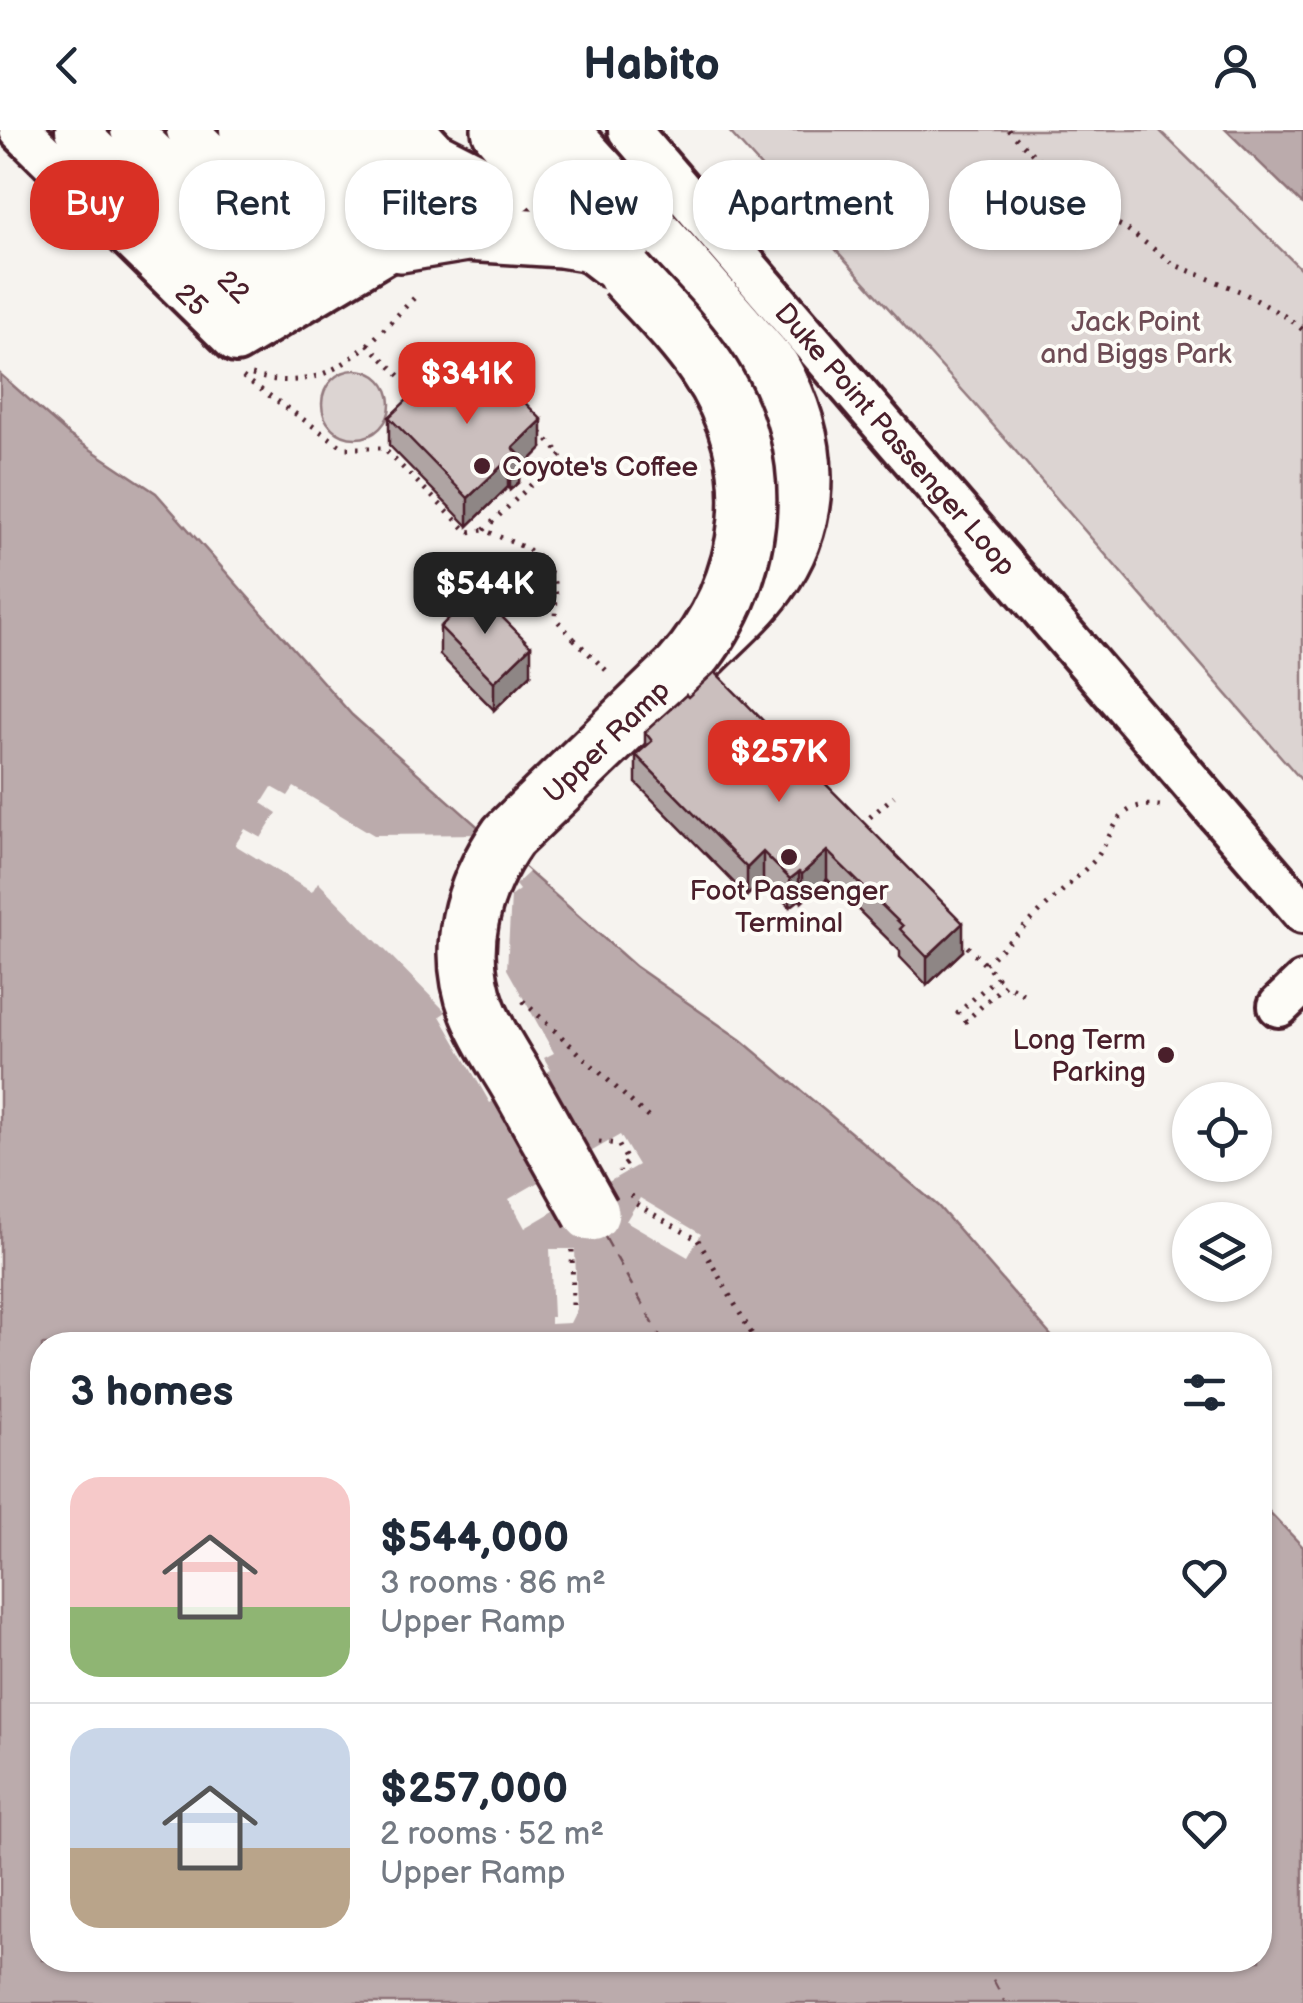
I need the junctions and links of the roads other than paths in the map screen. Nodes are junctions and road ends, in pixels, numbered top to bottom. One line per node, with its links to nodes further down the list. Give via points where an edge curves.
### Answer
1 (20, 130): 30 (lane, 25)
2 (39, 130): 30 (lane)
3 (58, 130): 30 (lane)
4 (76, 130): 30 (lane, 22)
5 (94, 130): 30 (lane)
6 (113, 130): 30 (lane)
7 (131, 130): 30 (lane)
8 (150, 130): 30 (lane)
9 (169, 130): 30 (lane)
10 (188, 130): 30 (lane)
11 (206, 130): 30 (lane)
12 (224, 130): 30 (lane)
13 (240, 130): 29 (lane, via 343,236)
14 (258, 130): 30 (lane)
15 (281, 130): 30 (lane)
16 (303, 130): 30 (lane)
17 (324, 130): 30 (lane)
18 (347, 130): 24 (lane)
19 (370, 130): 25 (lane)
20 (392, 130): 26 (lane)
21 (500, 130): 28 (highway)
22 (559, 130): 27 (highway)
23 (630, 130): 32 (lane, Duke Point Passenger Loop)
24 (346, 160)
25 (363, 160)
26 (379, 160)
27 (578, 160)
28 (533, 189)
29 (533, 191)
30 (345, 239)
31 (635, 249): 31 (highway, Upper Ramp, bridge, via 772,370 801,441 803,493 782,561 755,600 510,837 473,912 470,961 488,1031 605,1210 488,1031 477,1009 468,961 468,936 472,912 480,884 508,836 702,646 740,565 748,506 733,419)
32 (1303, 912)

